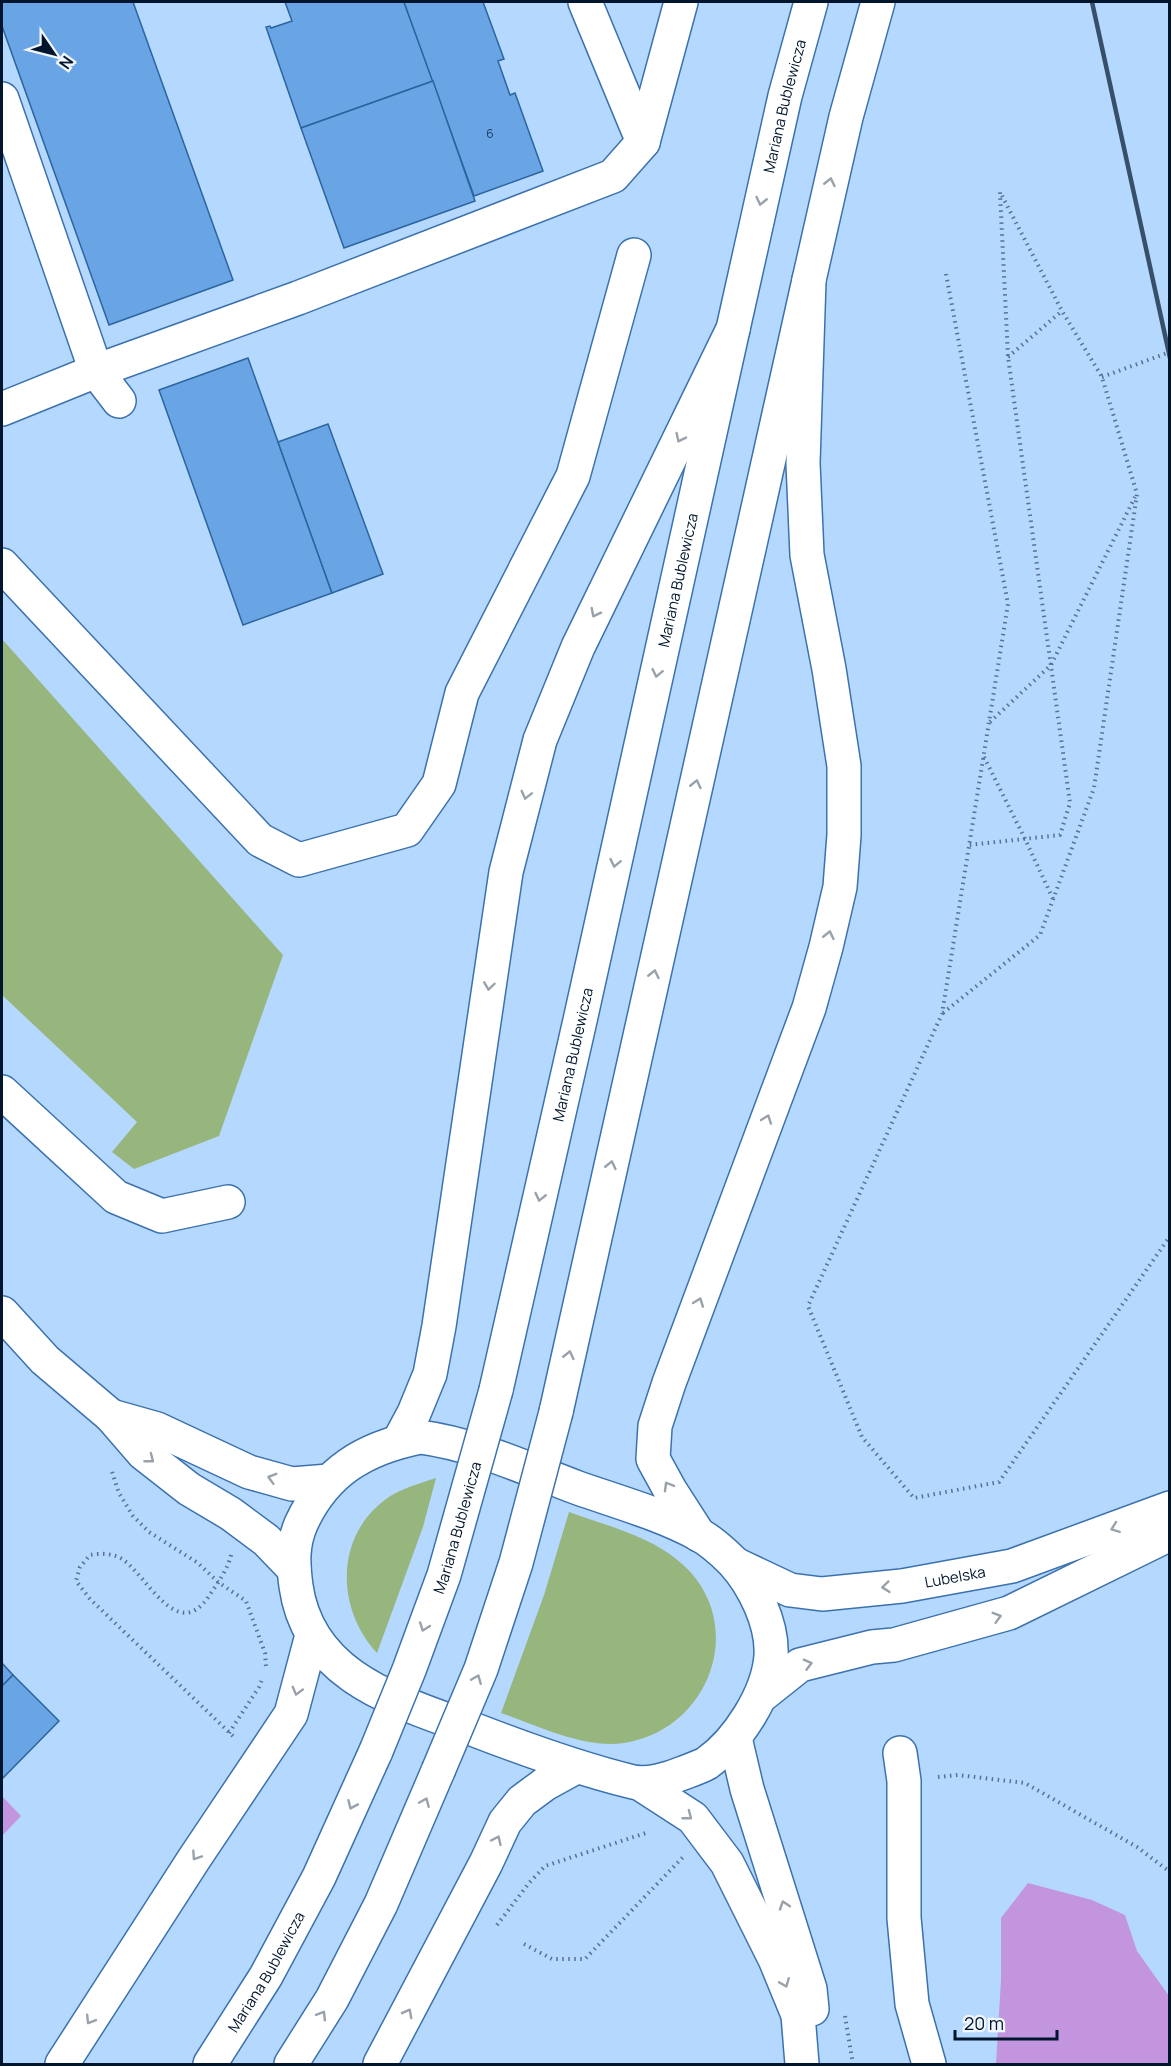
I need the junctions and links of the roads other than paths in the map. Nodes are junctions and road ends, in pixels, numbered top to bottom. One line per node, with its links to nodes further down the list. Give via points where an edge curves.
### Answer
1 (585, 2): 6 (main road)
2 (681, 2): 6 (main road)
3 (811, 2): 9 (main road, Mariana Bublewicza, one-way to 9, via 785,96)
4 (878, 2): 8 (main road, one-way to 4, via 846,117)
5 (2, 99): 10 (main road)
6 (643, 142): 10 (main road, via 613,176)
7 (634, 255): 13 (main road, via 573,476 462,693 439,784 407,831 299,860 260,840)
8 (809, 280): 22 (main road, one-way to 8, via 653,1459 655,1426 809,1008 840,887 844,766 807,555 804,508); 33 (main road, one-way to 8, bridge, via 332,1999 381,1905 481,1669 516,1563 556,1412)
9 (733, 328): 18 (main road, one-way to 18, via 578,647 540,740 506,872 430,1374); 32 (main road, Mariana Bublewicza, one-way to 32, bridge, via 496,1390 444,1575 376,1751 309,1897 266,1976)
10 (96, 371): 11 (main road); 12 (main road)
11 (119, 401)
12 (2, 409)
13 (2, 565)
14 (2, 1092): 15 (main road, via 116,1197 162,1216)
15 (228, 1202)
16 (2, 1312): 17 (main road, via 45,1360)
17 (111, 1416): 19 (main road, one-way to 17, via 292,1484 249,1472 157,1429); 24 (main road, one-way to 24, via 143,1453 266,1540)
18 (399, 1441): 19 (main road, via 376,1448); 22 (main road, via 420,1437 463,1446)
19 (329, 1481): 24 (main road, via 311,1503 299,1528)
20 (1170, 1508): 23 (main road, Lubelska, one-way to 23, via 1012,1566 902,1586 822,1594 790,1590)
21 (1170, 1534): 26 (main road, one-way to 21, via 800,1665 894,1645 1009,1613)
22 (699, 1535): 23 (main road)
23 (735, 1564): 26 (main road, via 754,1593 768,1626 771,1655)
24 (294, 1569): 25 (main road, via 298,1603)
25 (312, 1635): 28 (main road, via 329,1657 354,1678 385,1696); 31 (main road, one-way to 31, via 291,1714)
26 (760, 1696): 27 (main road)
27 (735, 1738): 30 (main road, via 705,1764 673,1777); 36 (main road, one-way to 27, via 810,1989 747,1789)
28 (576, 1767): 30 (main road); 34 (main road, one-way to 28, via 505,1822 522,1801)
29 (902, 1767): 37 (main road, via 905,1928 912,2004)
30 (639, 1783): 35 (main road, one-way to 35, via 693,1818 727,1863 798,2015)
31 (62, 2064)
32 (210, 2064)
33 (291, 2064)
34 (380, 2064)
35 (802, 2064)
36 (816, 2064)
37 (929, 2064)

